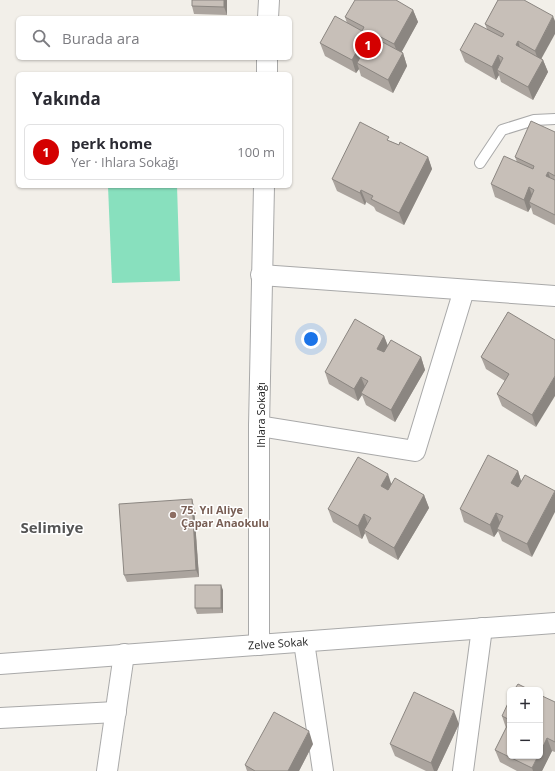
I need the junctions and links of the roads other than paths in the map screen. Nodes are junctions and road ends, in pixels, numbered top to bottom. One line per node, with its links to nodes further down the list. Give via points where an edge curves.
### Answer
1 (268, 0): 2 (street)
2 (268, 16)
3 (267, 60): 4 (street)
4 (267, 72)
5 (555, 119): 6 (lane, via 534,120 502,130)
6 (480, 163)
7 (264, 188): 8 (street, Ihlara Sokağı)
8 (261, 276): 9 (street); 11 (street, Ihlara Sokağı)
9 (464, 290): 10 (street); 11 (street, via 415,451)
10 (555, 296)
11 (259, 426): 15 (street, Ihlara Sokağı)
12 (555, 623): 13 (street, Zelve Sokak)
13 (482, 628): 14 (street, Zelve Sokak); 22 (street)
14 (304, 642): 15 (street, Zelve Sokak); 21 (street)
15 (259, 645): 16 (street, Zelve Sokak)
16 (124, 654): 17 (street, Zelve Sokak); 18 (street)
17 (0, 664)
18 (116, 712): 19 (street); 20 (street)
19 (0, 718)
20 (107, 771)
21 (323, 771)
22 (463, 771)

